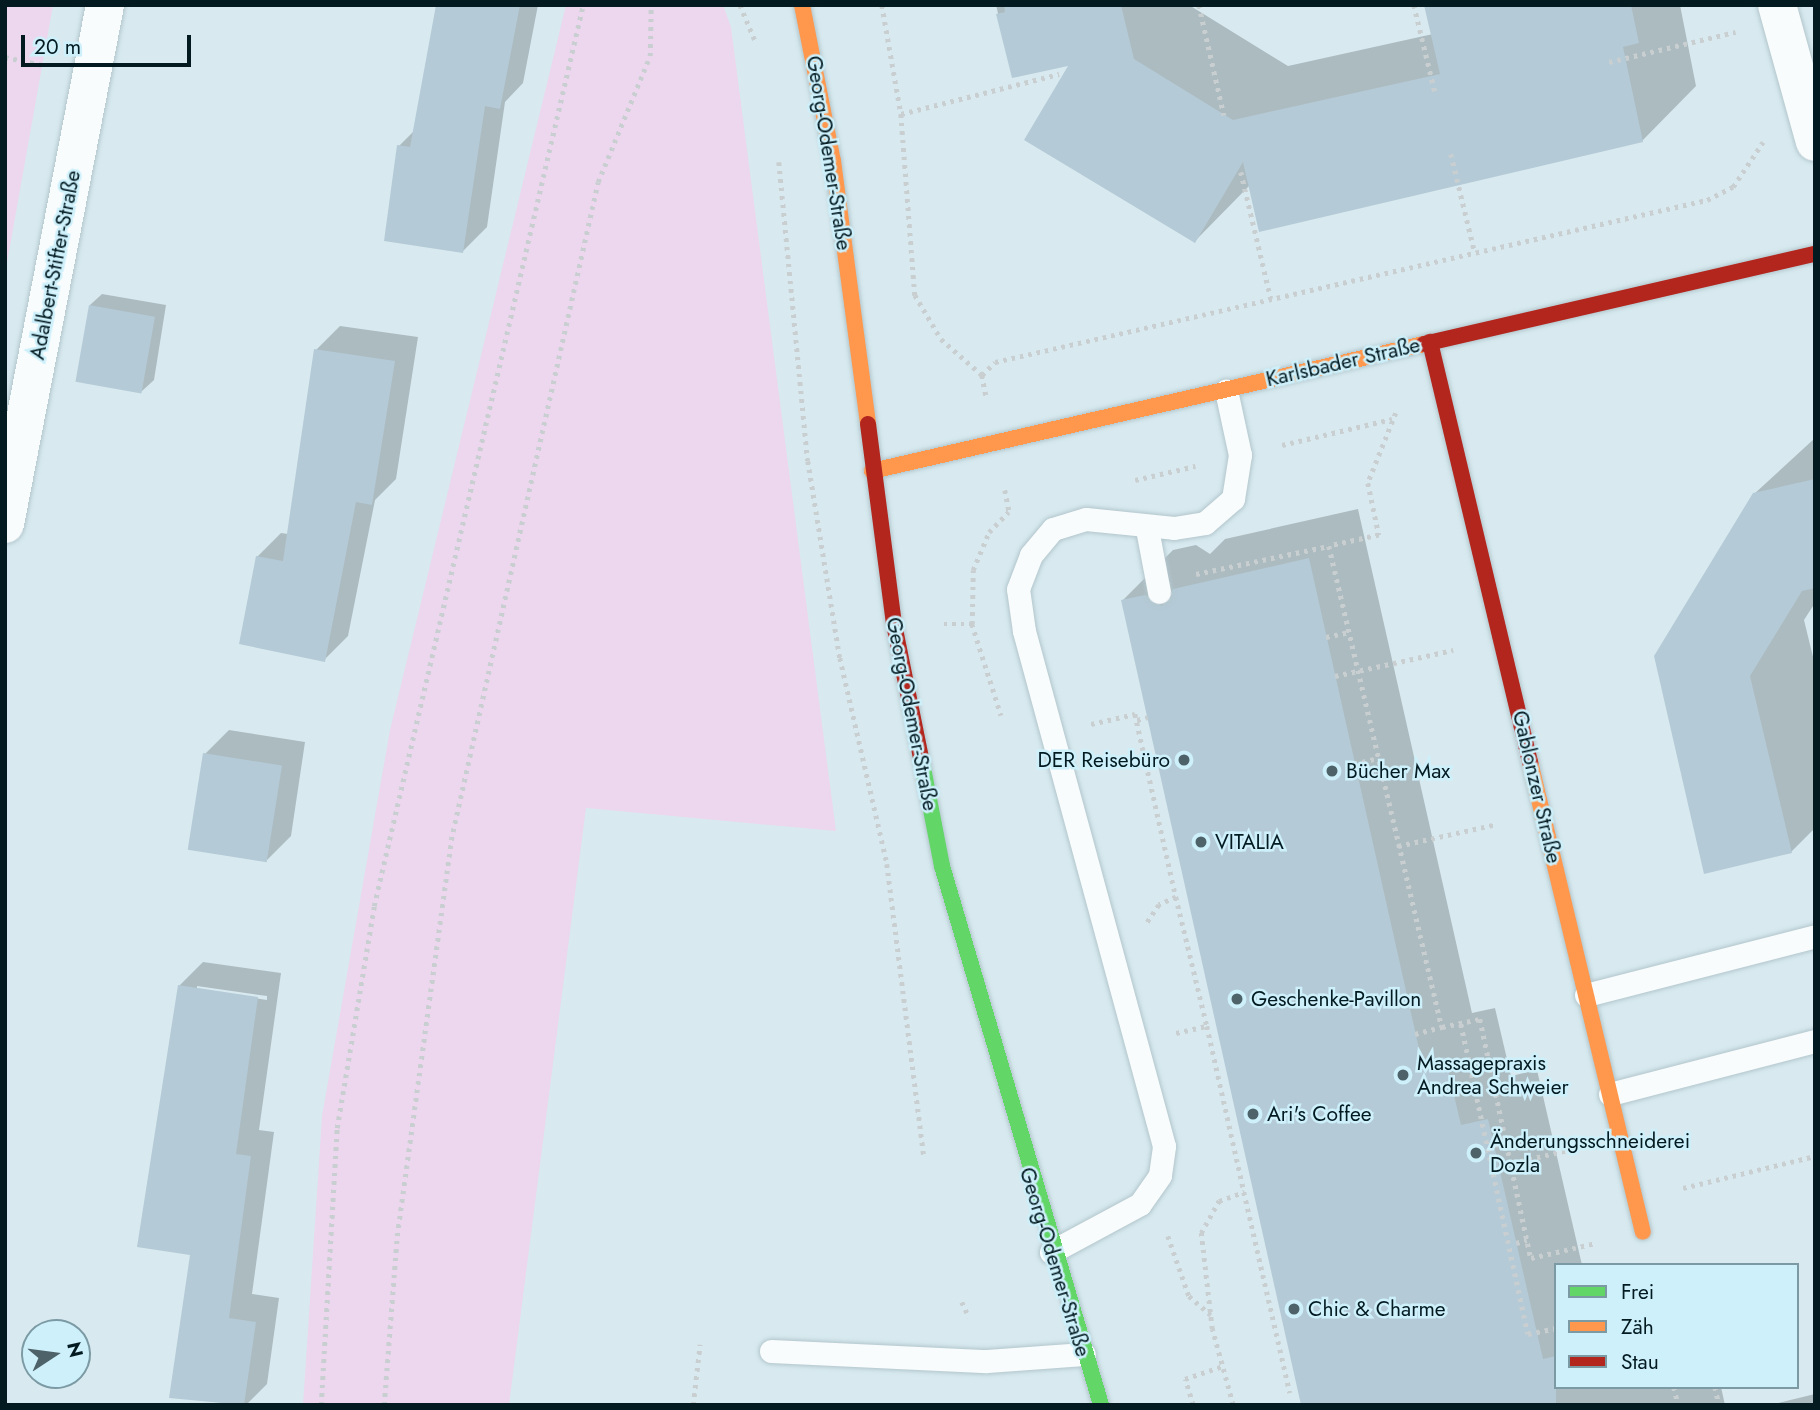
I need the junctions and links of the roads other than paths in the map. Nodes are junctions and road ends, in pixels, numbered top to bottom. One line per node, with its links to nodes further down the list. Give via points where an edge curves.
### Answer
1 (105, 5): 9 (street, Adalbert-Stifter-Straße)
2 (802, 5): 8 (street, Georg-Odemer-Straße, via 833,161)
3 (1779, 14): 4 (street)
4 (1815, 142)
5 (1815, 254): 6 (street, Karlsbader Straße)
6 (1430, 342): 7 (street, Karlsbader Straße); 13 (street, Gablonzer Straße)
7 (1226, 390): 8 (street, Karlsbader Straße); 10 (lane, via 1240,455 1233,499 1205,523)
8 (872, 471): 17 (street, Georg-Odemer-Straße, via 894,624 943,866)
9 (5, 524)
10 (1147, 529): 11 (lane); 17 (lane, via 1086,519 1053,529 1031,555 1018,589 1164,1146 1160,1175 1140,1204)
11 (1158, 592)
12 (1815, 936): 13 (lane)
13 (1586, 995): 15 (street, Gablonzer Straße)
14 (1815, 1041): 15 (lane)
15 (1610, 1094): 16 (street, Gablonzer Straße)
16 (1643, 1232)
17 (1051, 1252): 19 (street, Georg-Odemer-Straße)
18 (771, 1351): 19 (lane, via 987,1361)
19 (1084, 1354): 20 (street, Georg-Odemer-Straße)
20 (1101, 1405)

